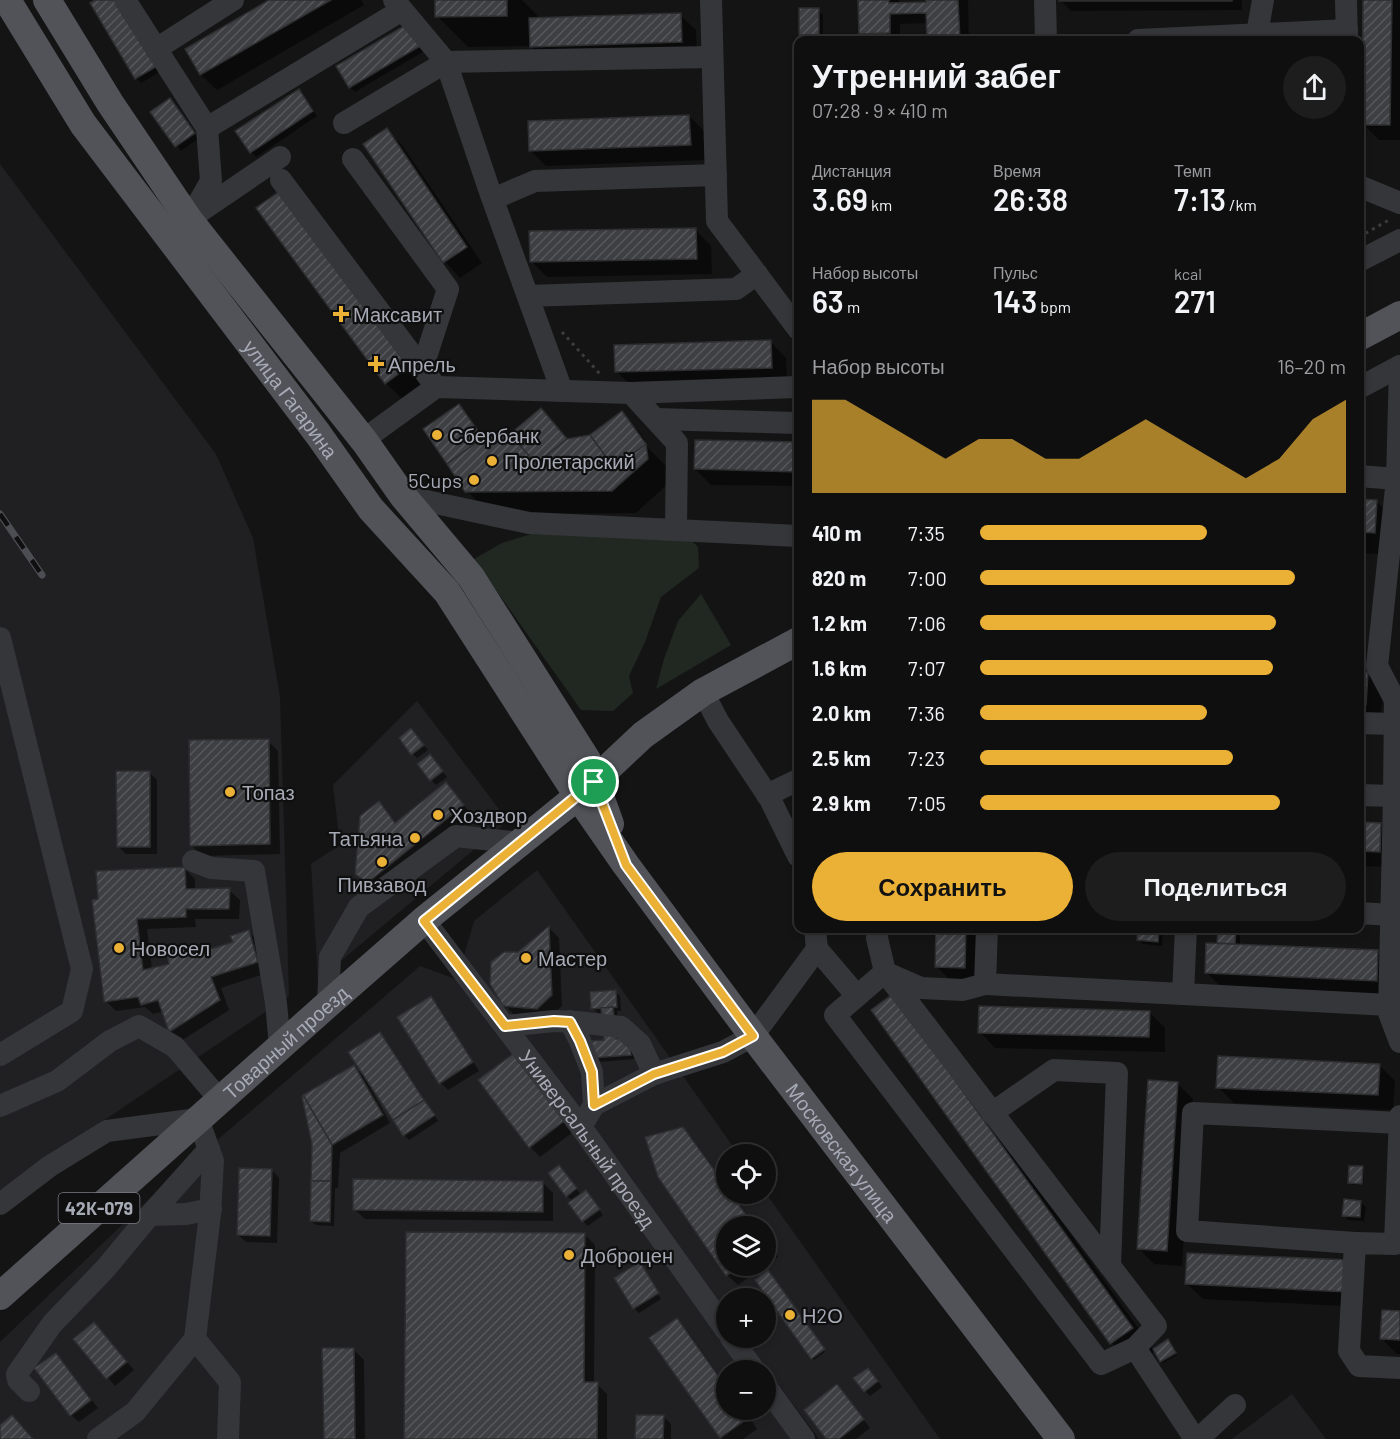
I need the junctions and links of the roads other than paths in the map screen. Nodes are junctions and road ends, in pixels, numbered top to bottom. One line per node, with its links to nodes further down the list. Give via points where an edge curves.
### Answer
1 (7, 0): 58 (main road, улица Гагарина, via 83,124 371,509 447,592)
2 (48, 0): 28 (main road, улица Гагарина, via 110,103)
3 (125, 0): 16 (street)
4 (233, 0): 16 (street)
5 (711, 0): 17 (street)
6 (1045, 0): 12 (street)
7 (1263, 0): 10 (street)
8 (1346, 0): 11 (street)
9 (398, 5): 18 (street); 20 (street)
10 (1257, 34): 13 (street); 14 (street)
11 (1347, 35): 15 (street)
12 (1046, 36)
13 (1217, 36)
14 (1275, 36)
15 (1316, 36)
16 (156, 49): 20 (street)
17 (712, 57): 18 (street); 23 (street)
18 (446, 62): 19 (street); 26 (street)
19 (344, 123)
20 (207, 128): 28 (street, via 211,181)
21 (280, 157): 28 (street)
22 (353, 159): 37 (street, via 448,289)
23 (716, 175): 26 (street, via 535,181); 31 (street, via 717,221)
24 (281, 180): 37 (street)
25 (1364, 190): 27 (street)
26 (493, 199): 32 (street)
27 (1394, 211)
28 (189, 220): 45 (main road, улица Гагарина)
29 (1400, 240): 30 (street)
30 (1364, 258)
31 (757, 274): 32 (street, via 736,289); 34 (street)
32 (528, 296): 41 (street)
33 (1400, 315): 35 (main road)
34 (794, 321)
35 (1364, 335)
36 (1400, 366): 38 (street); 47 (street)
37 (422, 369): 39 (street)
38 (1364, 385)
39 (435, 387): 41 (street); 45 (street)
40 (794, 387): 42 (street)
41 (561, 391): 42 (street)
42 (625, 393): 43 (street)
43 (655, 419): 44 (street); 49 (street, via 676,443)
44 (794, 423)
45 (365, 442): 48 (main road, улица Гагарина)
46 (1364, 476): 47 (street)
47 (1397, 479): 54 (street, via 1377,666)
48 (403, 496): 49 (street, via 529,523); 58 (main road, улица Гагарина, via 471,577 587,760)
49 (676, 529): 50 (street)
50 (794, 536)
51 (0, 638): 83 (street, via 82,969 72,1011)
52 (794, 643): 53 (main road, Товарный проезд)
53 (703, 692): 58 (main road, Товарный проезд, via 643,735); 59 (street)
54 (1397, 700): 56 (street)
55 (1364, 723): 56 (street)
56 (1395, 724): 61 (street)
57 (794, 782): 59 (street)
58 (586, 789): 62 (main road, Товарный проезд / 42К-079); 80 (main road, Московская улица, via 626,865)
59 (767, 795): 63 (street)
60 (1364, 795): 61 (street)
61 (1395, 796): 66 (street)
62 (521, 843): 67 (main road, Товарный проезд / 42К-079); 76 (street, via 456,836 360,907 330,957)
63 (794, 848)
64 (193, 861): 82 (street, via 211,868 254,871)
65 (1364, 913): 66 (street)
66 (1392, 915): 77 (street)
67 (424, 921): 76 (main road, Товарный проезд / 42К-079); 79 (street, Универсальный проезд)
68 (878, 933): 72 (street)
69 (987, 933): 73 (street)
70 (1186, 933): 74 (street)
71 (816, 939): 75 (street); 80 (street)
72 (885, 972): 73 (street, via 921,988 963,990); 75 (street); 88 (street)
73 (985, 984): 74 (street)
74 (1183, 994): 77 (street)
75 (857, 996): 103 (street, via 835,1015 1101,1364)
76 (328, 1004): 82 (main road, Товарный проезд / 42К-079)
77 (1389, 1005): 81 (street)
78 (570, 1022): 79 (street); 84 (street, via 621,1027 640,1044); 86 (street, via 592,1072)
79 (505, 1026): 92 (street, Универсальный проезд)
80 (753, 1036): 84 (street, via 723,1052); 111 (main road, Московская улица)
81 (1400, 1042)
82 (280, 1046): 85 (main road, Товарный проезд / 42К-079)
83 (0, 1055)
84 (654, 1074): 86 (street)
85 (220, 1100): 87 (street, via 175,1047 139,1026 110,1041 57,1081); 90 (main road, Товарный проезд / 42К-079)
86 (594, 1105): 92 (street)
87 (0, 1106)
88 (992, 1113): 99 (street); 99 (street, via 1054,1070 1117,1073)
89 (1400, 1116): 91 (street)
90 (198, 1119): 93 (street); 94 (street, via 107,1131 50,1166); 100 (main road, Товарный проезд / 42К-079)
91 (1400, 1123): 97 (street, via 1193,1113 1187,1231); 98 (street)
92 (581, 1127): 101 (street, Универсальный проезд)
93 (209, 1149): 95 (street, via 213,1161); 96 (street)
94 (0, 1204)
95 (210, 1209): 96 (street); 102 (street)
96 (150, 1215): 105 (street, via 52,1324 18,1374 18,1380)
97 (1355, 1243): 98 (street); 104 (street, via 1349,1351 1359,1366)
98 (1398, 1246)
99 (1110, 1266): 103 (street, via 1156,1326)
100 (0, 1296)
101 (716, 1316)
102 (195, 1339): 108 (street, via 135,1412); 109 (street, via 230,1382)
103 (1135, 1348): 112 (street)
104 (1400, 1368)
105 (29, 1391)
106 (776, 1400): 110 (street)
107 (1234, 1405): 112 (street)
108 (98, 1439)
109 (228, 1439)
110 (804, 1439)
111 (1061, 1439)
112 (1196, 1439)

